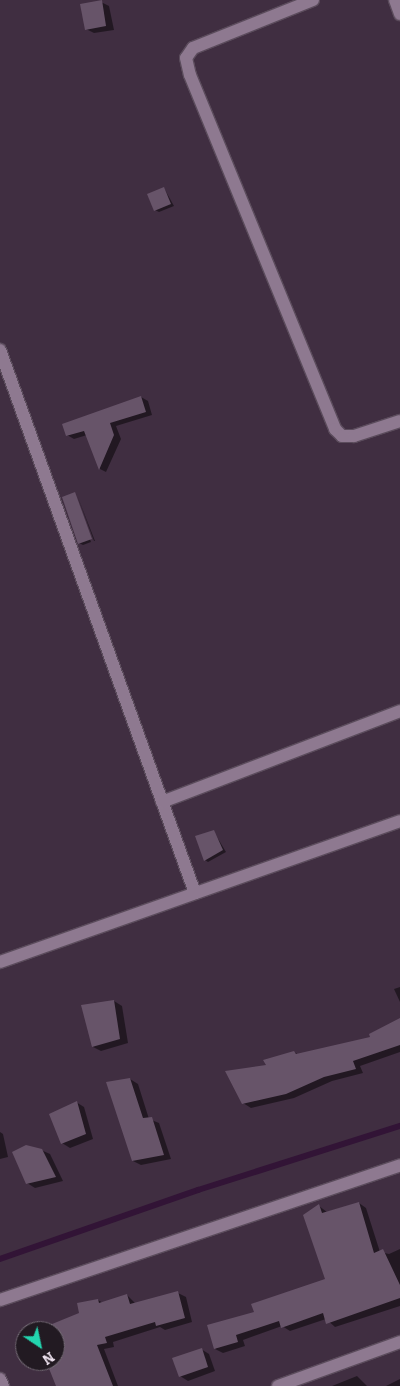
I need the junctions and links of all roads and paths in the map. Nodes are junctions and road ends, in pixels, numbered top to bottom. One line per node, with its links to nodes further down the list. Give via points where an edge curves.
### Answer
1 (314, 0): 5 (street, via 193,48 186,58 335,429 342,436 354,436)
2 (395, 0): 3 (street)
3 (400, 14)
4 (0, 350): 7 (street)
5 (400, 421)
6 (400, 711): 7 (street)
7 (162, 802): 9 (street)
8 (400, 821): 9 (street)
9 (195, 893): 10 (street)
10 (0, 962)
11 (400, 1164): 12 (street)
12 (0, 1300)
13 (400, 1342): 16 (street)
14 (0, 1379): 15 (street)
15 (2, 1386)
16 (278, 1386)

